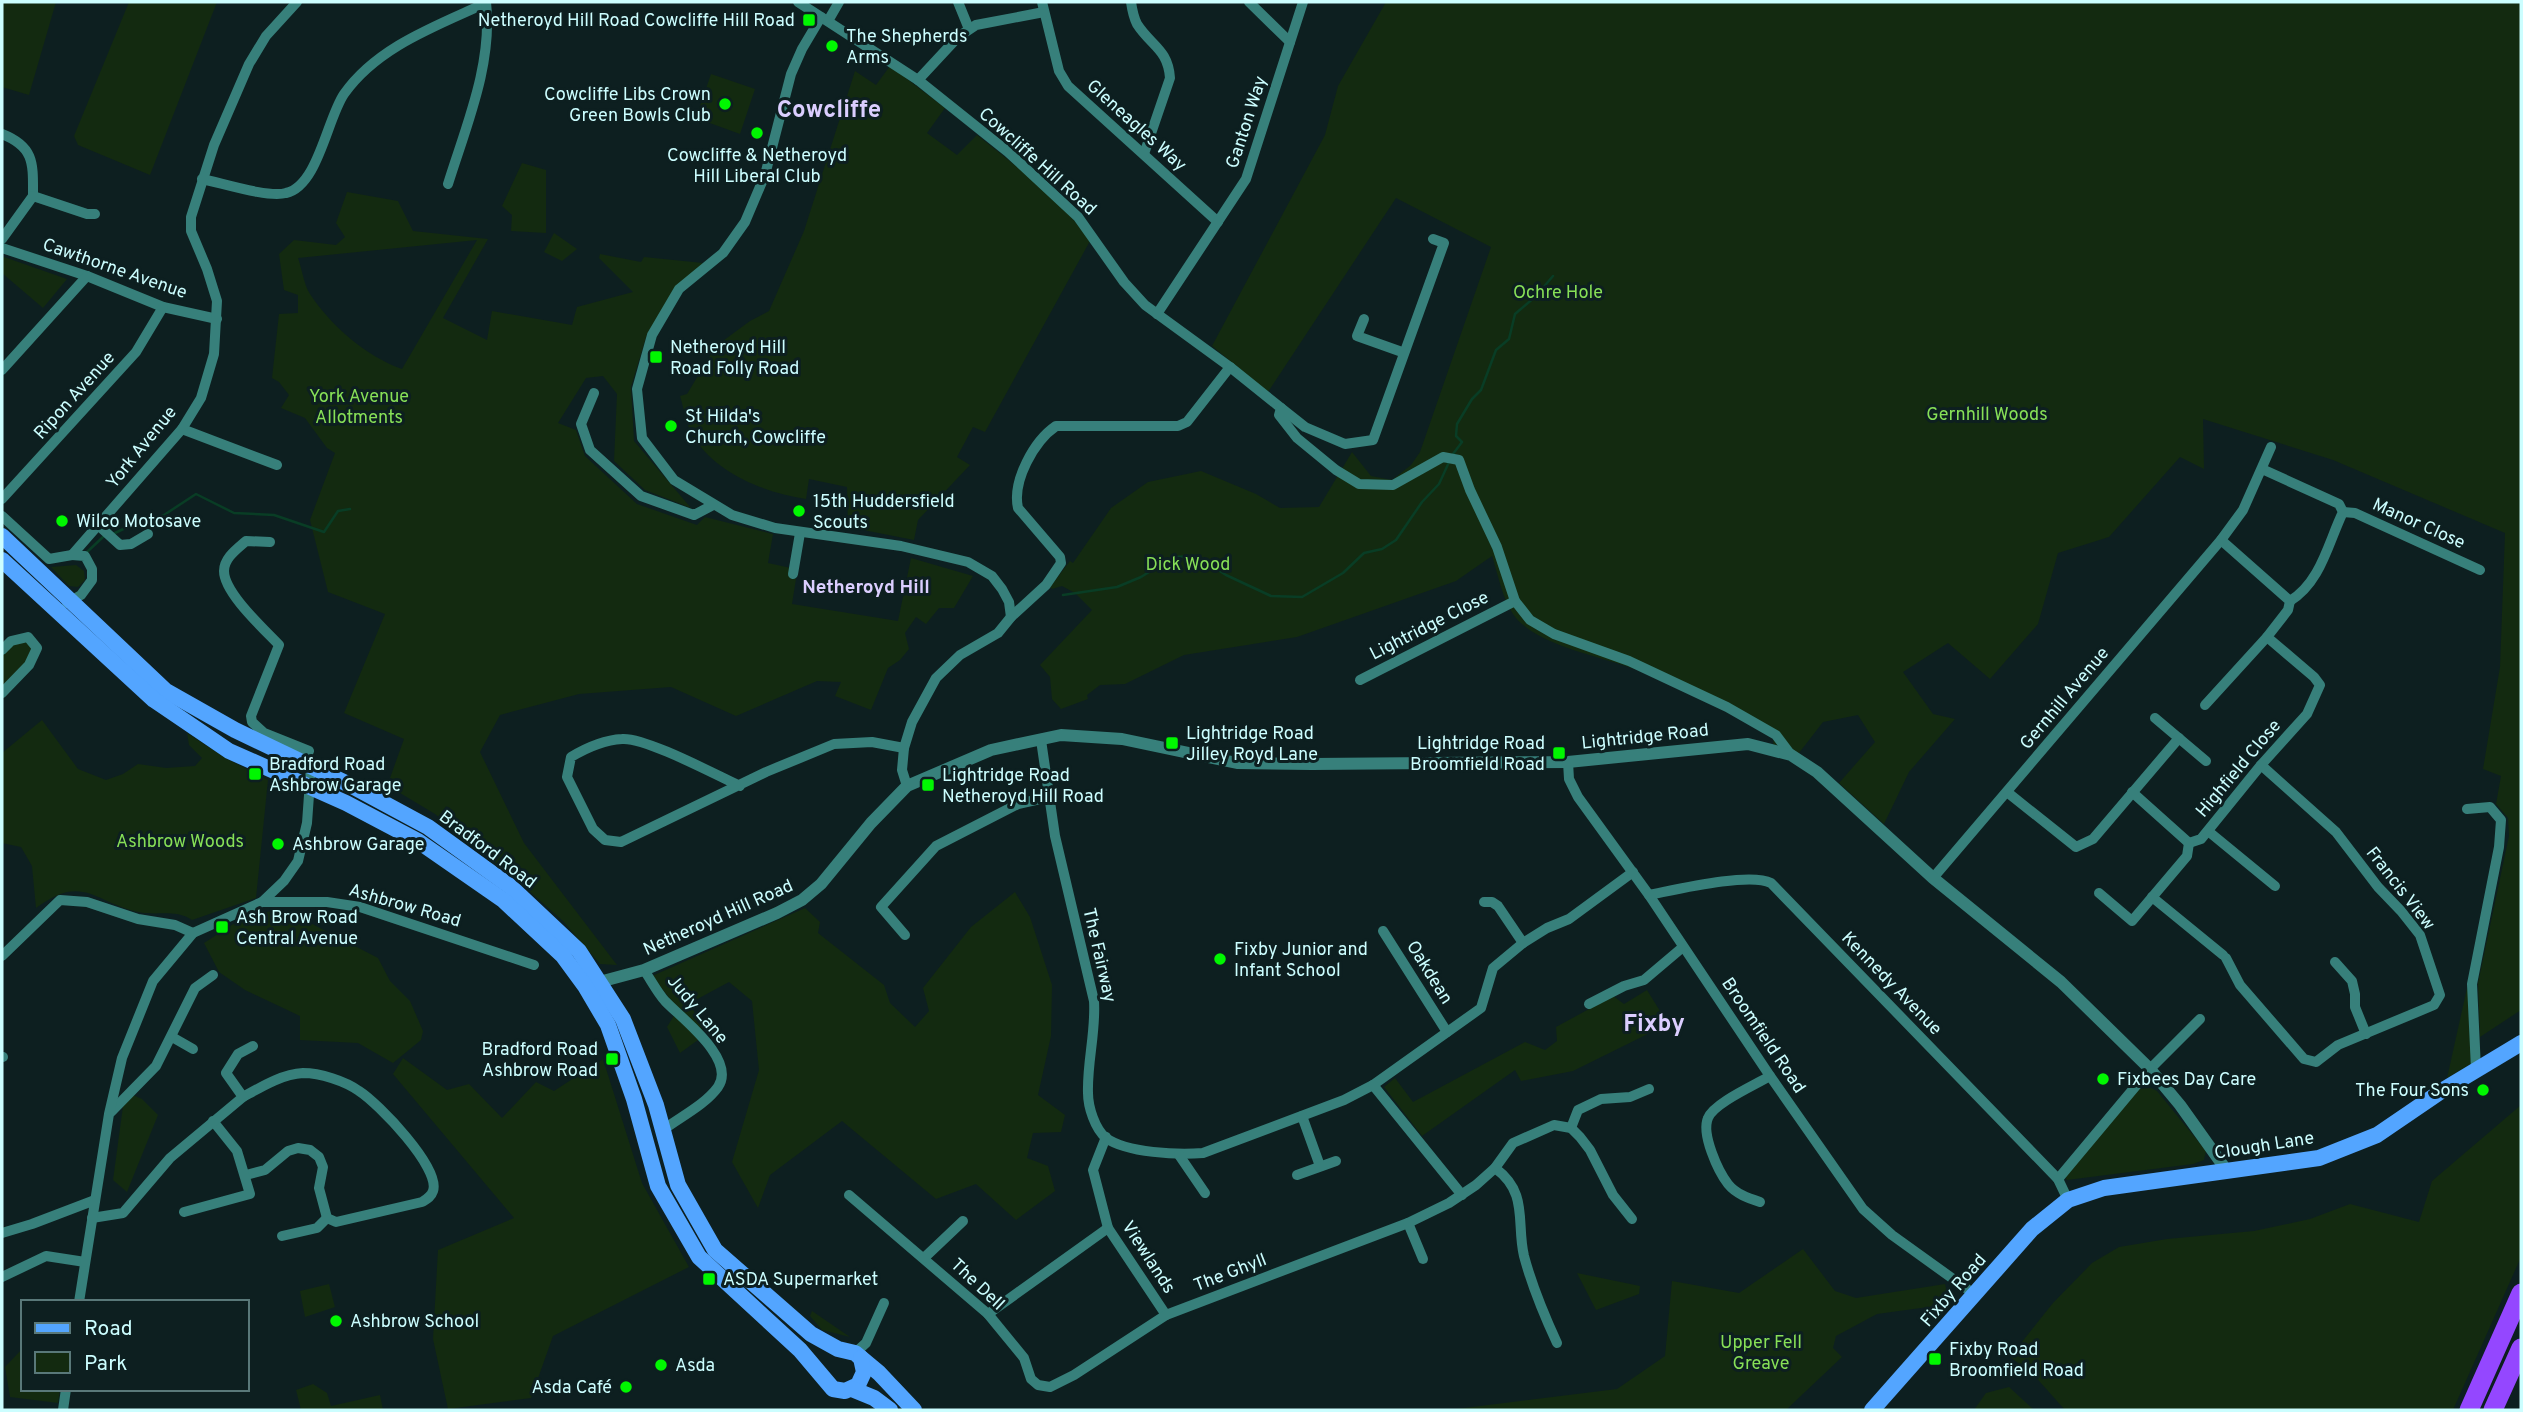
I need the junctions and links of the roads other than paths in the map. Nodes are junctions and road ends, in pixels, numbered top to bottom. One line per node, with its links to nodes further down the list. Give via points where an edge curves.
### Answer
1 (297, 2): 16 (street, York Avenue, via 266,36 249,64)
2 (486, 2): 16 (street, via 400,45 365,71 342,96 316,162 295,189 272,194); 17 (street, via 489,21 481,78)
3 (798, 2): 10 (street, Cowcliffe Hill Road)
4 (839, 2): 10 (street)
5 (958, 2): 11 (street)
6 (1131, 2): 15 (street, via 1138,24 1169,65 1167,93)
7 (1249, 2): 12 (street)
8 (1303, 2): 12 (street, Ganton Way)
9 (1043, 7): 11 (street); 15 (street, Gleneagles Way, via 1064,81)
10 (825, 19): 13 (street, Cowcliffe Hill Road); 39 (street, via 791,74 765,175 745,222 723,253 679,289 652,335 637,389 642,438 674,480)
11 (969, 29): 13 (street)
12 (1290, 42): 20 (street, Ganton Way, via 1246,179)
13 (918, 80): 26 (street, Cowcliffe Hill Road, via 1008,152 1078,217 1124,282)
14 (2, 134): 18 (street, via 22,145 30,156)
15 (1144, 154): 20 (street, Gleneagles Way)
16 (202, 179): 27 (street, York Avenue, via 191,231 217,301)
17 (448, 184)
18 (33, 196): 19 (street); 21 (street)
19 (95, 214)
20 (1218, 222): 26 (street, Ganton Way)
21 (2, 239)
22 (1433, 239): 29 (street, via 1444,243)
23 (2, 248): 24 (street, Cawthorne Avenue)
24 (86, 276): 25 (street, Cawthorne Avenue); 31 (street)
25 (163, 307): 27 (street, Cawthorne Avenue); 38 (street, Ripon Avenue, via 136,352)
26 (1157, 314): 30 (street, Cowcliffe Hill Road)
27 (218, 319): 34 (street, York Avenue, via 215,354 201,398)
28 (1364, 319): 29 (street, via 1355,340)
29 (1402, 352): 33 (street, via 1373,440 1345,444 1305,427)
30 (1230, 367): 33 (street, Cowcliffe Hill Road); 56 (street, via 1188,422 1178,426 1056,426 1045,434 1028,461 1016,499 1018,508 1061,563 1046,585)
31 (2, 370)
32 (594, 393): 39 (street, via 581,424 590,450 641,496 694,515)
33 (1281, 408): 53 (street, Cowcliffe Hill Road, via 1279,415 1297,438 1359,484 1393,485 1443,457 1459,460)
34 (182, 429): 36 (street); 42 (street, York Avenue)
35 (2271, 447): 37 (street, Gernhill Avenue)
36 (277, 465)
37 (2262, 469): 40 (street, Manor Close, via 2339,504); 46 (street, Gernhill Avenue, via 2243,510)
38 (2, 499)
39 (713, 505): 43 (street)
40 (2343, 512): 50 (street, Manor Close, via 2355,513); 54 (street, Manor Close, via 2316,575 2303,593)
41 (2, 516): 48 (street, via 49,559)
42 (98, 525): 44 (street, via 120,545); 48 (street, York Avenue)
43 (800, 533): 51 (street); 56 (street, via 968,562 992,576 1010,602)
44 (148, 534)
45 (2, 536): 52 (main road, Bradford Road)
46 (2221, 540): 54 (street); 76 (street, Gernhill Avenue)
47 (270, 542): 63 (street, via 246,541 231,553 223,569 226,585 279,645)
48 (72, 555): 52 (street, via 85,556 92,580)
49 (2, 560): 55 (main road, Bradford Road)
50 (2480, 569)
51 (793, 574)
52 (71, 601): 55 (street); 64 (main road, Bradford Road, via 166,691)
53 (1515, 601): 59 (street, Lightridge Close); 68 (street, via 1530,620 1554,634 1629,661 1727,707 1776,735)
54 (2290, 601): 57 (street)
55 (54, 608): 75 (main road, Bradford Road, via 154,700 229,751)
56 (1011, 617): 67 (street, via 998,633 960,655 936,678 912,722)
57 (2267, 637): 61 (street); 72 (street, Highfield Close, via 2320,685 2307,714)
58 (2, 650): 60 (street, via 11,641 28,637 37,648 29,665)
59 (1360, 680)
60 (2, 693)
61 (2205, 705)
62 (2155, 718): 65 (street)
63 (252, 722): 64 (street); 71 (street, via 264,733 309,751)
64 (235, 730): 71 (main road, Bradford Road)
65 (2179, 738): 69 (street); 77 (street)
66 (1041, 740): 70 (street, Lightridge Road, via 1061,736 1122,739 1237,763); 74 (street, Lightridge Road, via 990,750); 78 (street, The Fairway)
67 (904, 748): 73 (street, via 842,743 789,761); 74 (street, via 902,770)
68 (1791, 755): 70 (street, Lightridge Road, via 1748,744); 83 (street, Lightridge Road, via 1817,772)
69 (2206, 761)
70 (1567, 762): 82 (street, Broomfield Road, via 1578,797)
71 (307, 765): 75 (street, Ashbrow Road); 101 (main road, Bradford Road, via 428,827 512,887 579,951)
72 (2261, 765): 80 (street, Highfield Close); 106 (street, Francis View, via 2336,832 2420,935 2440,995 2434,1005)
73 (740, 786): 73 (street, via 621,842 606,840 593,829 567,777 571,757 590,746 624,738)
74 (907, 786): 99 (street, Netheroyd Hill Road, via 802,900)
75 (309, 787): 88 (street, Ashbrow Road, via 298,861); 101 (main road, Bradford Road, via 418,841 503,900)
76 (2007, 792): 77 (street, via 2076,847 2093,839); 83 (street, Gernhill Avenue)
77 (2132, 792): 81 (street)
78 (1049, 797): 92 (street, via 1018,804 936,846 881,907); 122 (street, The Fairway, via 1094,1000 1088,1093 1091,1113)
79 (2467, 809): 112 (street, via 2490,807 2501,820 2472,984)
80 (2208, 831): 81 (street, Highfield Close, via 2202,839); 84 (street)
81 (2189, 843): 87 (street, Highfield Close, via 2187,856)
82 (1633, 872): 86 (street, Broomfield Road); 94 (street, via 1569,919)
83 (1933, 878): 111 (street, Lightridge Road, via 2061,982)
84 (2275, 886)
85 (2099, 893): 87 (street, Highfield Close, via 2132,921)
86 (1649, 895): 95 (street, Broomfield Road); 130 (street, Kennedy Avenue, via 1735,881 1771,884)
87 (2152, 897): 106 (street, Francis View, via 2224,956 2240,985 2304,1059 2316,1062 2338,1045)
88 (262, 902): 91 (street, Ashbrow Road); 98 (street, Ashbrow Road, via 360,906)
89 (1484, 902): 94 (street, via 1498,906)
90 (1383, 931): 105 (street, Oakdean)
91 (193, 933): 93 (street, via 87,902 60,900); 117 (street, Ashbrow Road, via 153,981 122,1058)
92 (905, 935)
93 (6, 943): 96 (street)
94 (1523, 943): 105 (street, via 1493,968 1480,1008)
95 (1683, 947): 102 (street, via 1644,980); 113 (street, Broomfield Road)
96 (2, 956)
97 (2335, 962): 106 (street, via 2352,981 2355,1007)
98 (534, 965)
99 (644, 970): 101 (street, Netheroyd Hill Road); 121 (street, Judy Lane, via 664,999 714,1051 721,1074 717,1087 703,1102)
100 (213, 975): 107 (street, via 195,988)
101 (593, 984): 104 (main road, Bradford Road)
102 (1590, 1004)
103 (2200, 1018): 111 (street)
104 (616, 1022): 121 (main road, Bradford Road, via 656,1105); 160 (main road, Bradford Road, via 658,1186 699,1256)
105 (1447, 1031): 114 (street)
106 (2366, 1034)
107 (172, 1037): 110 (street); 117 (street, via 156,1066)
108 (2521, 1043): 112 (main road, Clough Lane)
109 (253, 1046): 116 (street, via 238,1054 226,1073)
110 (193, 1049)
111 (2150, 1069): 127 (street, Lightridge Road); 130 (street)
112 (2476, 1069): 127 (main road, Clough Lane, via 2377,1135 2319,1158)
113 (1770, 1076): 136 (street, via 1723,1104 1708,1117 1706,1129 1728,1185); 151 (street, Broomfield Road, via 1863,1209)
114 (1373, 1085): 118 (street); 133 (street)
115 (1649, 1088): 120 (street, via 1630,1097 1601,1099 1578,1110)
116 (243, 1097): 119 (street); 139 (street, via 269,1082 303,1073 332,1079 357,1089 382,1109 425,1164 434,1190 430,1198 336,1222)
117 (109, 1114): 134 (street, Ashbrow Road)
118 (1303, 1115): 123 (street, via 1203,1153); 125 (street)
119 (213, 1121): 128 (street, via 237,1151); 138 (street, via 170,1158 123,1213)
120 (1571, 1128): 126 (street, The Ghyll, via 1554,1125 1513,1143); 140 (street, via 1590,1150 1613,1195)
121 (663, 1130): 158 (main road, Bradford Road, via 678,1185 715,1250 811,1334)
122 (1106, 1137): 123 (street, via 1134,1149); 143 (street, Viewlands, via 1093,1170)
123 (1179, 1155): 131 (street)
124 (1336, 1161): 125 (street)
125 (1320, 1166): 129 (street)
126 (1495, 1168): 133 (street, The Ghyll); 156 (street, via 1517,1194 1524,1254)
127 (2227, 1171): 135 (main road, Clough Lane, via 2104,1188)
128 (246, 1175): 137 (street, via 250,1194); 139 (street, via 265,1170 288,1151 310,1150 323,1167 319,1188)
129 (1297, 1175)
130 (2058, 1179): 135 (street, Kennedy Avenue)
131 (1205, 1194)
132 (849, 1195): 146 (street, The Dell)
133 (1462, 1195): 142 (street, The Ghyll)
134 (95, 1200): 138 (street, Ashbrow Road); 144 (street)
135 (2068, 1200): 151 (main road, Fixby Road, via 2032,1229)
136 (1760, 1202)
137 (184, 1212)
138 (92, 1218): 148 (street, Ashbrow Road)
139 (327, 1218): 145 (street, via 317,1228)
140 (1632, 1219)
141 (964, 1221): 146 (street)
142 (1408, 1223): 147 (street); 155 (street, The Ghyll)
143 (1108, 1228): 154 (street); 155 (street, Viewlands)
144 (2, 1233)
145 (282, 1236)
146 (924, 1258): 154 (street, The Dell)
147 (1423, 1259)
148 (85, 1262): 149 (street, via 46,1256); 152 (street, Ashbrow Road)
149 (2, 1277)
150 (2521, 1293): 168 (highway)
151 (1974, 1294): 167 (main road, Fixby Road)
152 (79, 1300)
153 (884, 1303): 159 (street)
154 (988, 1314): 161 (street, The Dell, via 1024,1358 1038,1385 1050,1387)
155 (1166, 1315): 161 (street, The Ghyll)
156 (1557, 1343)
157 (2521, 1348): 169 (highway)
158 (838, 1349): 159 (main road, Bradford Road); 160 (main road, via 827,1356)
159 (858, 1355): 162 (main road, via 864,1372); 166 (main road, Bradford Road)
160 (822, 1375): 162 (main road, Bradford Road, via 833,1389)
161 (1074, 1375)
162 (852, 1389): 165 (main road, Bradford Road)
163 (66, 1391): 164 (street)
164 (63, 1410)
165 (890, 1410)
166 (914, 1410)
167 (1872, 1410)
168 (2469, 1410)
169 (2493, 1410)

